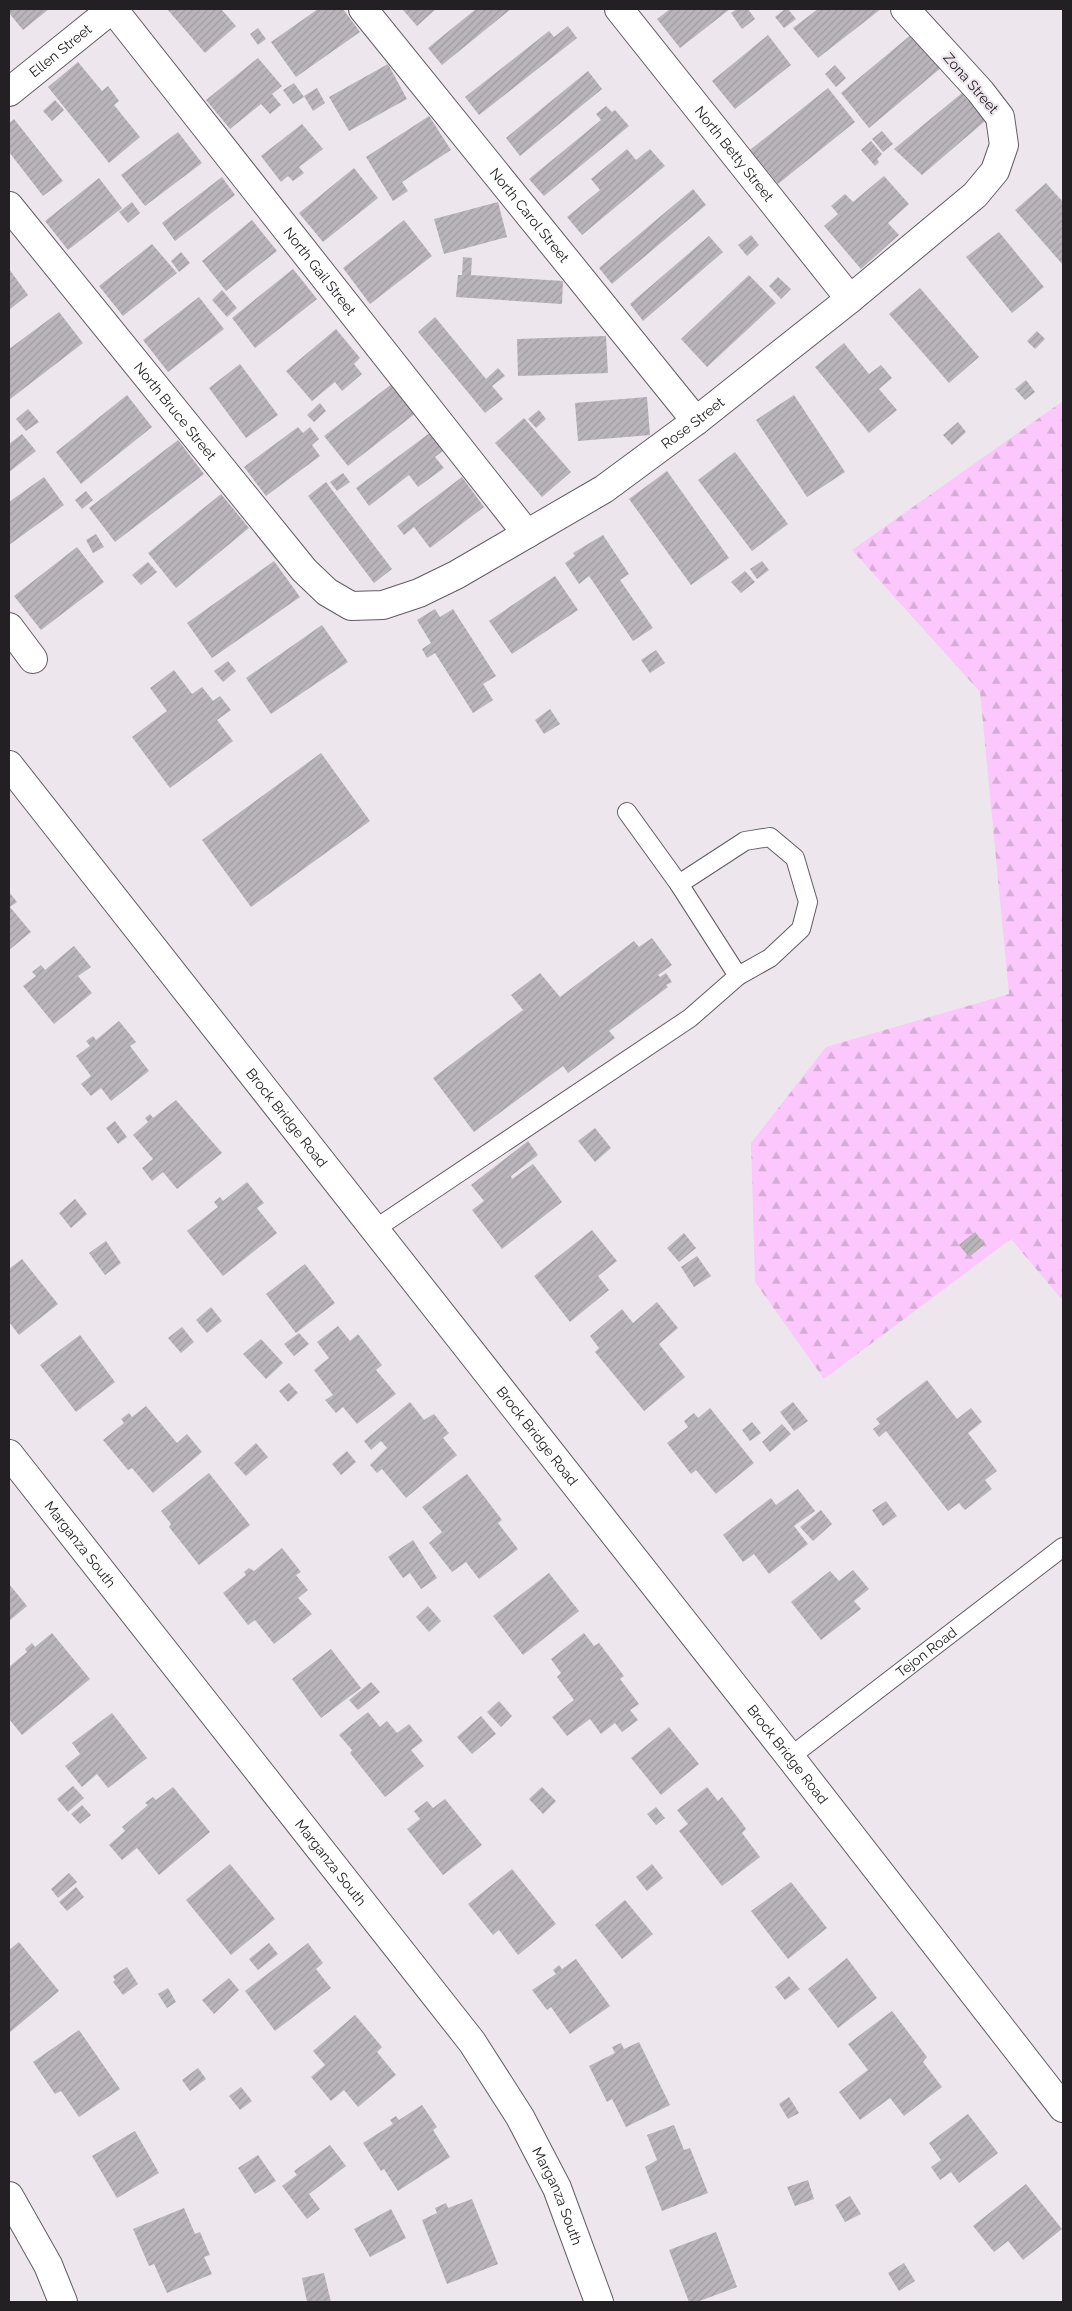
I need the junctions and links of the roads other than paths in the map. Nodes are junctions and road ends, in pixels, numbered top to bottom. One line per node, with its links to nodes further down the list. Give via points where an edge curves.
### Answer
1 (112, 9): 5 (street, Ellen Street); 10 (street, North Gail Street)
2 (363, 9): 9 (street, North Carol Street)
3 (619, 9): 8 (street, North Betty Street)
4 (905, 9): 6 (street, Zona Street, via 1000,117 1004,145)
5 (9, 92)
6 (995, 171): 8 (street, Rose Street, via 975,195)
7 (9, 206): 11 (street, North Bruce Street, via 304,570 327,592)
8 (850, 299): 9 (street, Rose Street)
9 (696, 421): 10 (street, Rose Street, via 604,488)
10 (527, 534): 11 (street, Rose Street, via 419,593 383,605)
11 (351, 606)
12 (9, 627): 13 (street)
13 (32, 660)
14 (9, 765): 18 (street, Brock Bridge Road)
15 (627, 812): 16 (lane)
16 (679, 884): 17 (lane); 17 (lane, via 745,841 770,837 795,858 808,902 801,928 770,958)
17 (738, 976): 18 (lane, via 690,1018)
18 (375, 1229): 21 (street, Brock Bridge Road)
19 (9, 1454): 25 (street, Marganza South, via 472,2042 520,2117 557,2188)
20 (1063, 1546): 21 (lane, Tejon Road)
21 (790, 1757): 22 (street, Brock Bridge Road)
22 (1063, 2108)
23 (9, 2196): 24 (street, via 48,2265)
24 (63, 2302)
25 (599, 2302)

